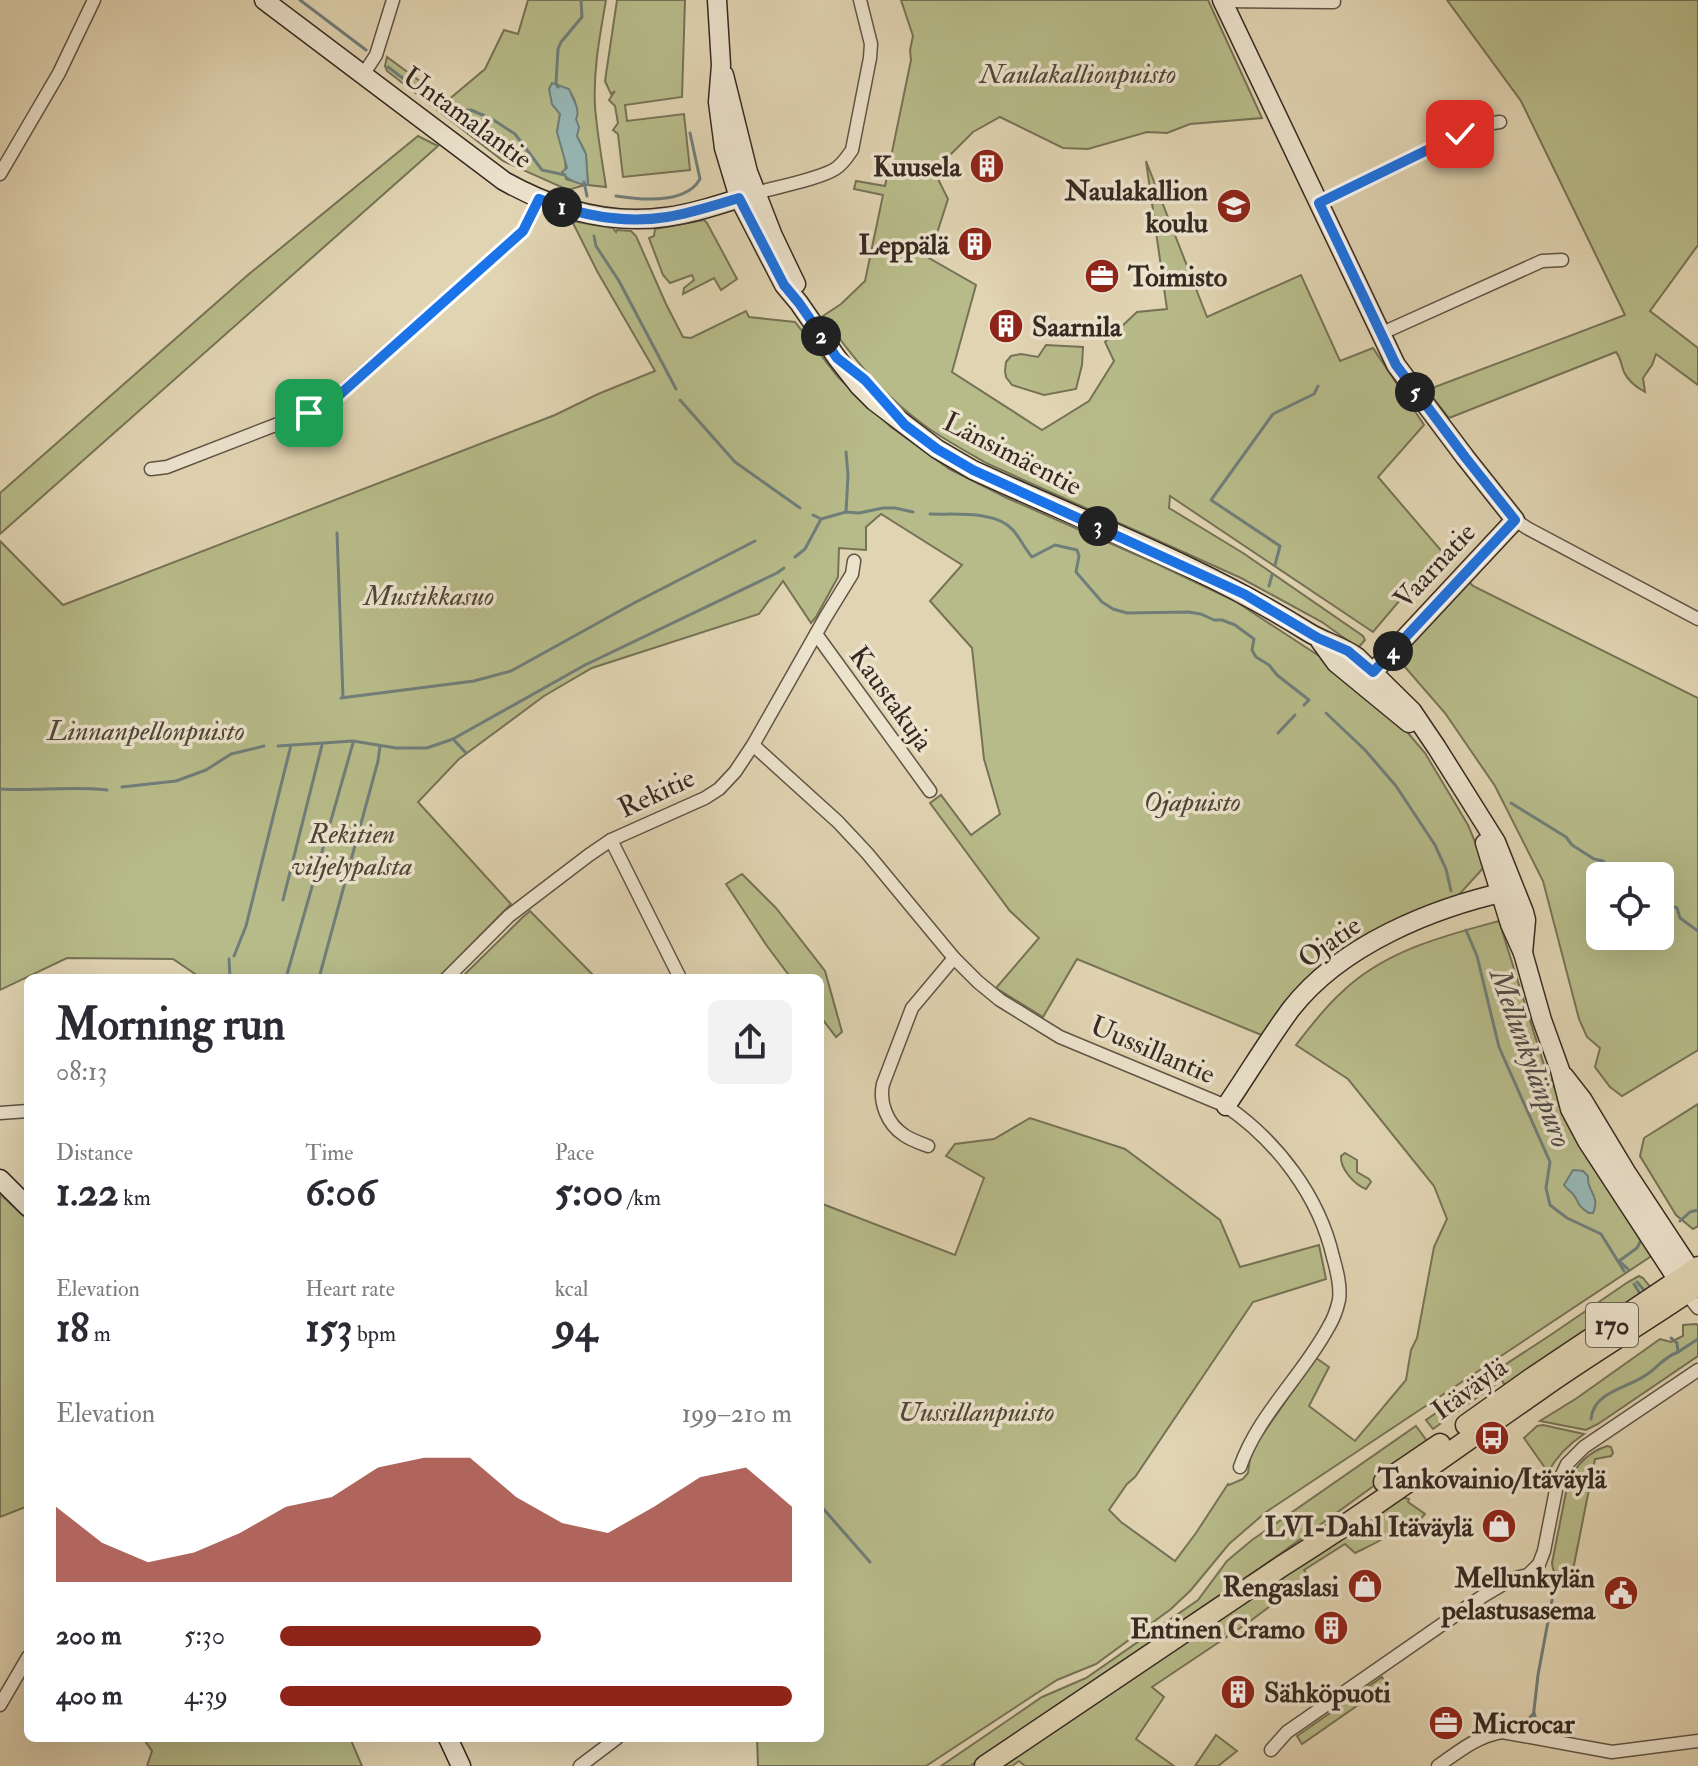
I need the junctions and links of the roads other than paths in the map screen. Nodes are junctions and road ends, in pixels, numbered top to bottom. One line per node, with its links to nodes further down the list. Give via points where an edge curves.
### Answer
1 (94, 0): 10 (street)
2 (264, 0): 8 (street, Untamalantie)
3 (393, 0): 8 (street, via 376,55)
4 (717, 0): 11 (street, Länsimäentie, via 720,125 724,148)
5 (860, 0): 11 (street, via 871,44 852,150 825,174)
6 (1222, 1): 7 (street); 13 (street)
7 (1334, 2)
8 (363, 75): 12 (street, Untamalantie, via 504,181)
9 (1500, 122): 13 (street, via 1479,125)
10 (0, 174)
11 (748, 196): 12 (street, Untamalantie, via 684,214 642,219 587,214); 21 (street, Länsimäentie, via 784,285 837,358 865,380 899,420 973,470 1234,589 1348,651)
12 (539, 199): 16 (street, via 523,231 327,405)
13 (1319, 203): 15 (street)
14 (1562, 260): 15 (street, via 1542,261)
15 (1380, 334): 17 (street, via 1407,381)
16 (151, 469)
17 (1515, 520): 19 (street); 21 (street, Vaarnatie)
18 (854, 561): 20 (street, Rekitie, via 852,574)
19 (1698, 619)
20 (816, 634): 22 (street, Rekitie); 23 (street, Kaustakuja)
21 (1368, 678): 25 (street, Länsimäentie, via 1412,711 1437,748 1478,815)
22 (753, 745): 24 (street, Rekitie, via 719,789); 26 (street, Uussillantie, via 876,862)
23 (930, 791)
24 (611, 840): 27 (street, Rekitie, via 520,907); 28 (street)
25 (1508, 891): 29 (street, Ojatie, via 1412,923 1327,973 1291,1009); 35 (street, Länsimäentie, via 1510,924 1560,1070)
26 (954, 958): 29 (street, Uussillantie, via 1006,1004 1060,1037); 32 (street, via 912,1008 880,1095 895,1128)
27 (451, 974)
28 (678, 974)
29 (1226, 1106): 37 (street, Uussillantie, via 1263,1136 1301,1182 1331,1247 1339,1291 1328,1328 1247,1447)
30 (24, 1111): 31 (street)
31 (0, 1113)
32 (928, 1146)
33 (0, 1179): 34 (street)
34 (24, 1203)
35 (1693, 1284): 47 (main road, Itäväylä / 170, via 1532,1378 1335,1517 1282,1566)
36 (1698, 1370): 43 (street, via 1567,1464 1557,1485 1544,1551 1528,1575 1491,1590 1287,1732)
37 (1240, 1467)
38 (24, 1664): 39 (street)
39 (0, 1705)
40 (1698, 1741): 44 (street)
41 (450, 1742): 45 (street)
42 (612, 1742): 46 (street)
43 (1271, 1750)
44 (1621, 1752): 48 (street, via 1502,1732 1469,1744); 49 (street)
45 (461, 1766)
46 (580, 1766)
47 (985, 1766)
48 (1438, 1766)
49 (1618, 1766)

